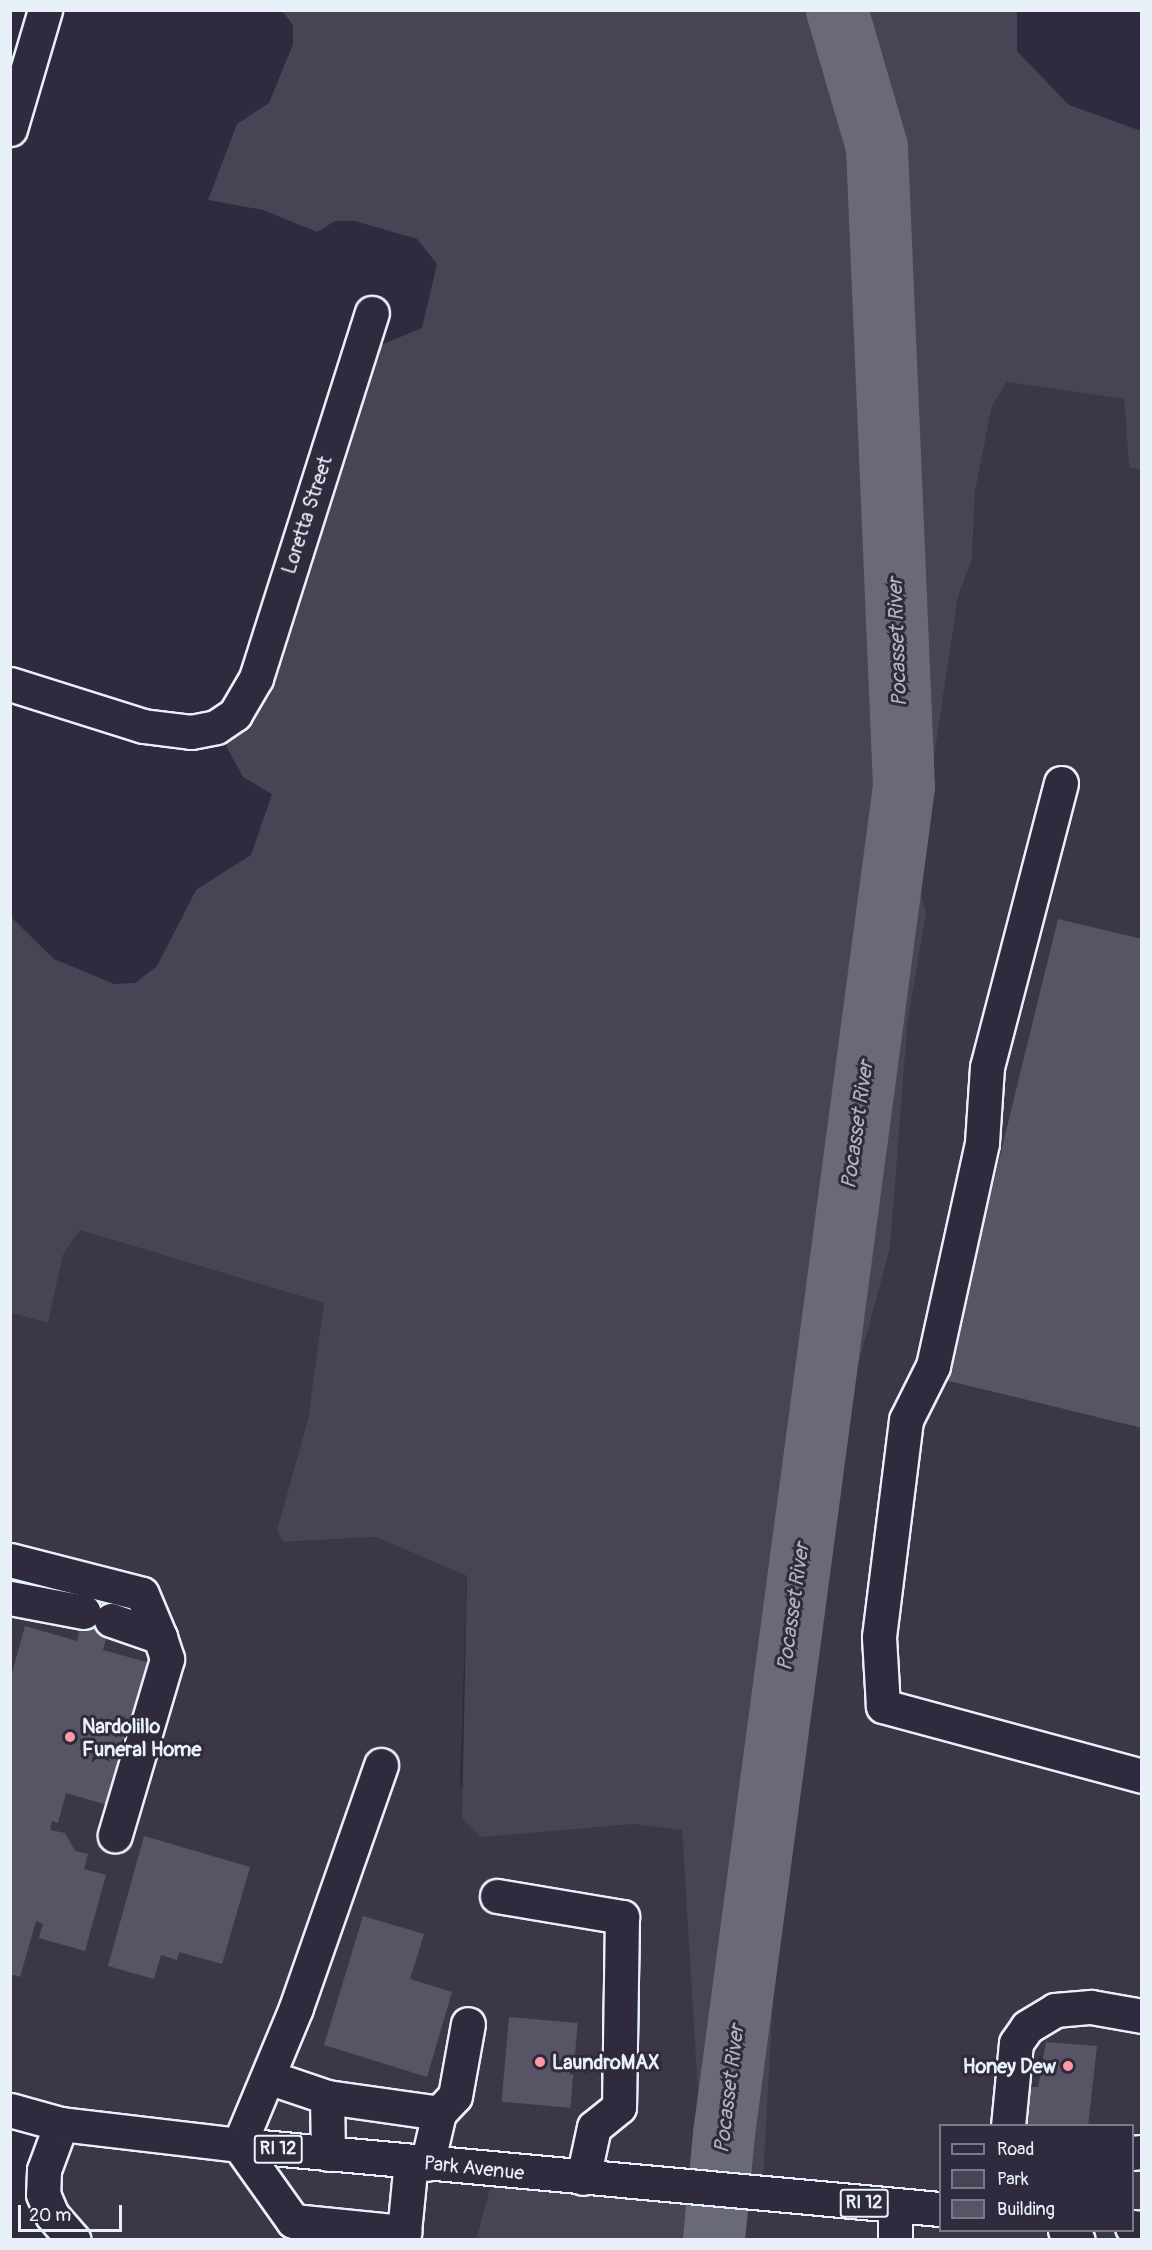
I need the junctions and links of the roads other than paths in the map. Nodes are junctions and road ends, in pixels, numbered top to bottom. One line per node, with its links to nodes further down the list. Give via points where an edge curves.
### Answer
1 (45, 10): 2 (main road)
2 (10, 129)
3 (372, 313): 4 (main road, Loretta Street, via 256,678 235,714 216,727 182,731 143,726)
4 (10, 684)
5 (1061, 783): 10 (main road, via 987,1067 982,1143 933,1366 906,1420 879,1636 883,1706)
6 (10, 1560): 8 (main road, via 142,1594)
7 (10, 1598): 8 (main road, via 97,1616)
8 (160, 1638): 11 (main road, via 167,1659)
9 (381, 1765): 15 (main road)
10 (1142, 1776)
11 (115, 1835)
12 (497, 1896): 24 (main road, via 621,1917 619,2107 594,2127)
13 (1142, 2016): 20 (main road, via 1091,2007 1055,2010 1027,2027 1014,2053)
14 (468, 2024): 18 (main road, via 455,2096)
15 (268, 2077): 16 (main road); 21 (main road)
16 (327, 2097): 18 (main road); 22 (main road)
17 (10, 2110): 19 (main road, Park Avenue / RI 12)
18 (439, 2113): 23 (main road)
19 (61, 2124): 21 (main road, Park Avenue / RI 12); 27 (main road, via 44,2170 44,2194 52,2215)
20 (1008, 2124)
21 (239, 2145): 22 (main road, Park Avenue / RI 12); 23 (main road, via 292,2221 404,2232)
22 (328, 2154): 23 (main road, Park Avenue / RI 12)
23 (419, 2162): 24 (main road, Park Avenue / RI 12)
24 (583, 2178): 25 (main road, Park Avenue / RI 12)
25 (895, 2205): 26 (main road, Park Avenue / RI 12); 28 (main road)
26 (939, 2209)
27 (74, 2240)
28 (895, 2240)

